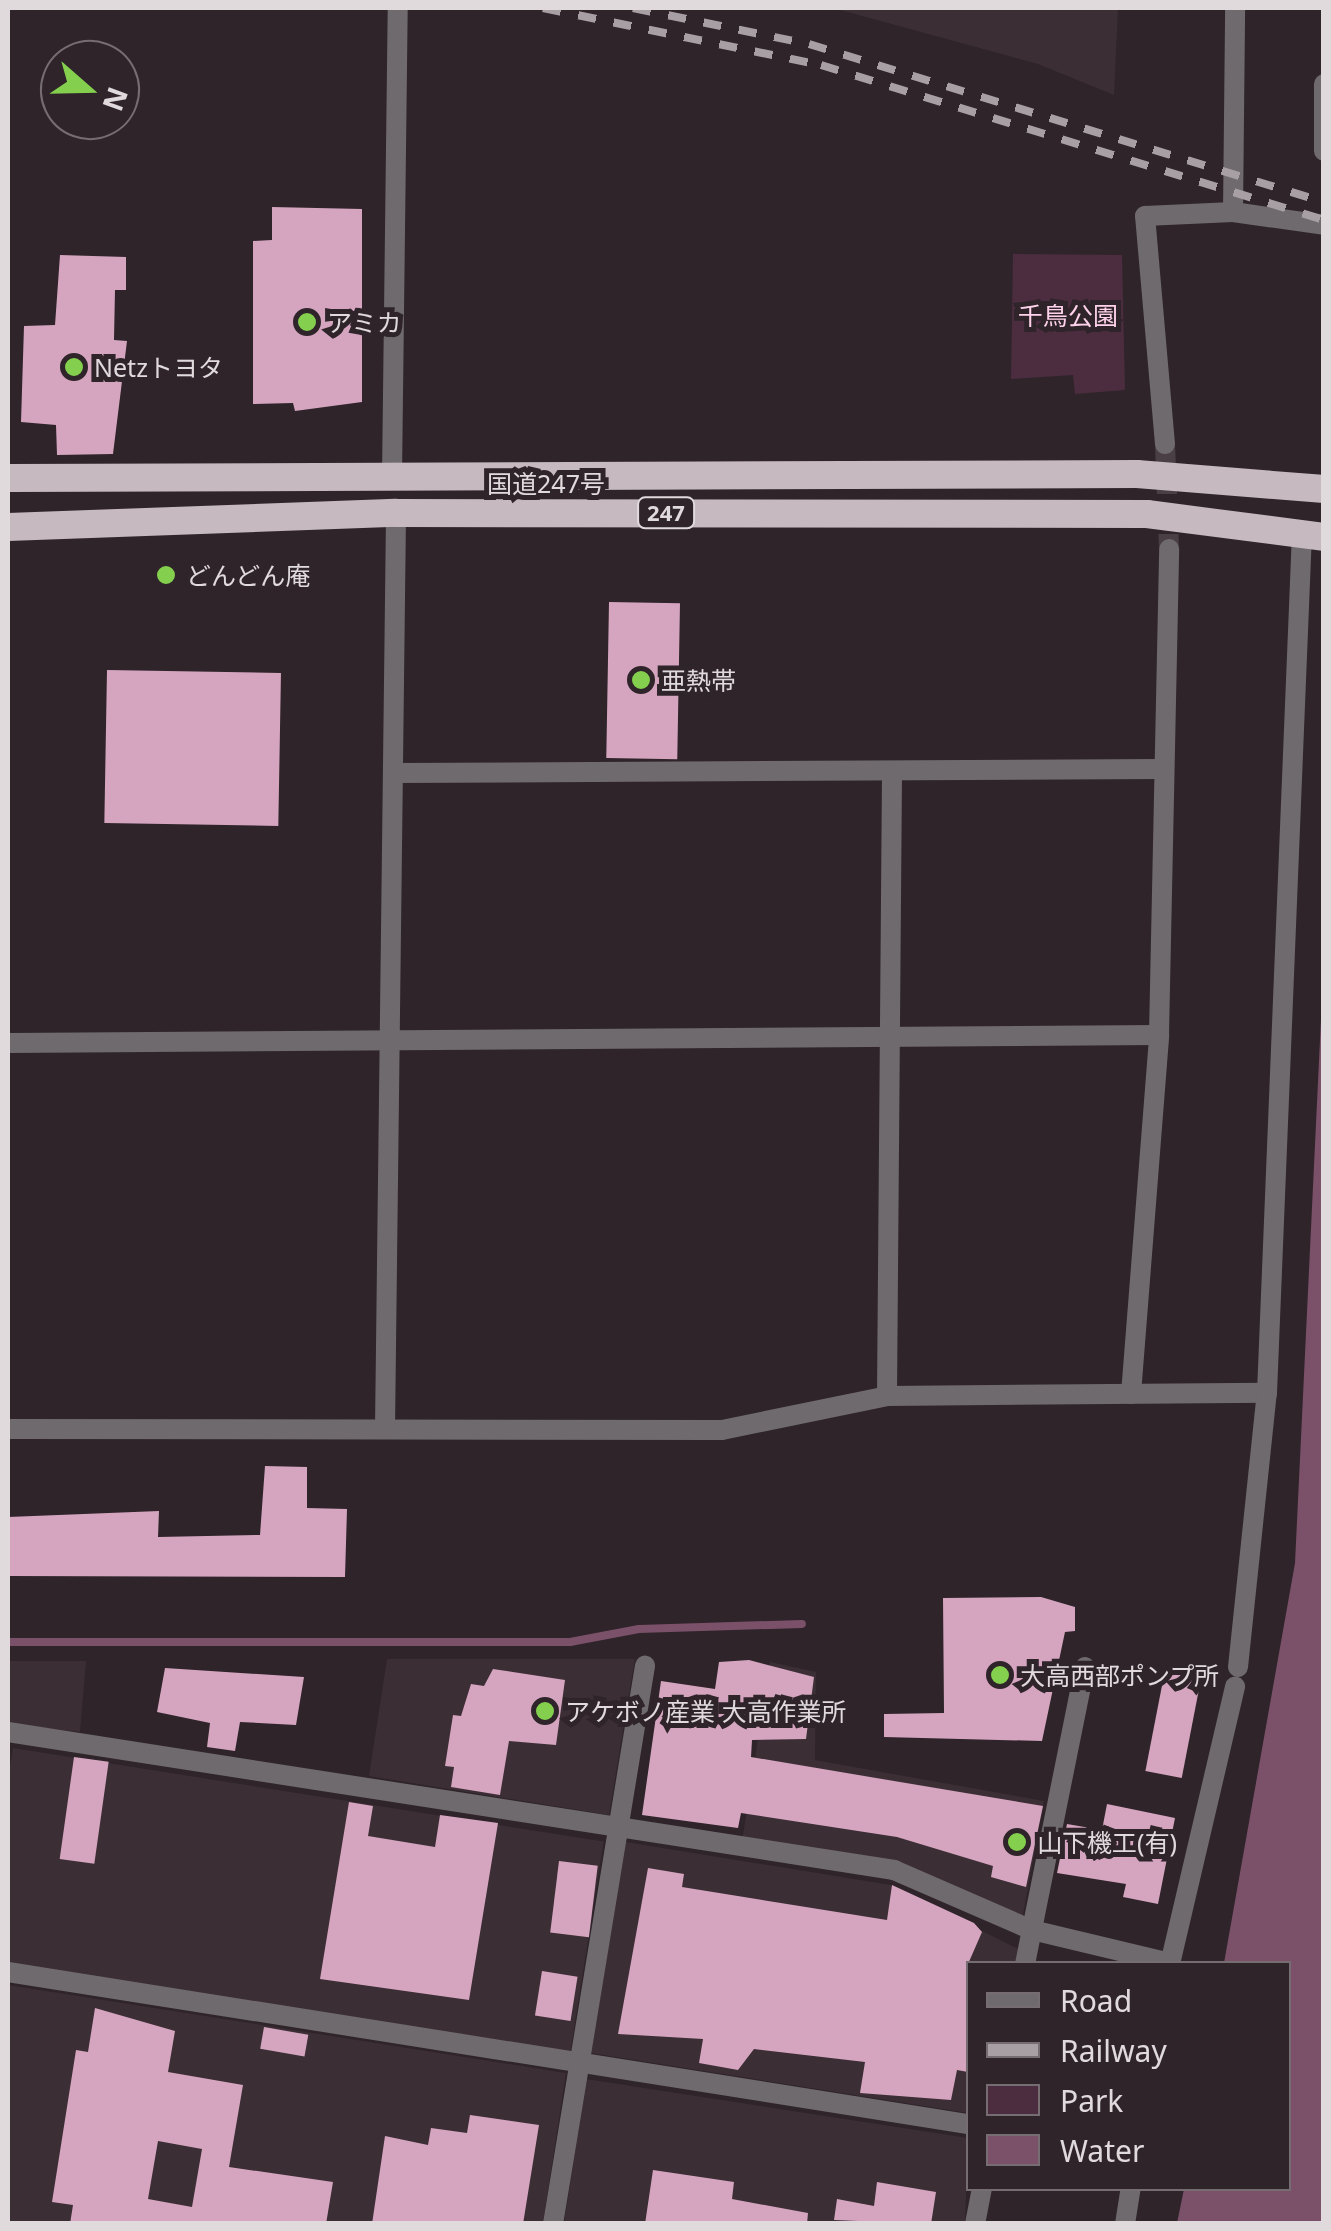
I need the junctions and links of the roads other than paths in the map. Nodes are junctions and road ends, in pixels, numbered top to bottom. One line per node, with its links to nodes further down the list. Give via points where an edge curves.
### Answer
1 (398, 8): 8 (street)
2 (1234, 8): 5 (street)
3 (1324, 84): 4 (street)
4 (1324, 152)
5 (1233, 212): 6 (street); 7 (street, via 1145,216)
6 (1324, 225)
7 (1165, 444)
8 (392, 476): 9 (highway, 国道247号 / 247); 10 (highway, 国道247号 / 247, via 1137,474)
9 (8, 478)
10 (1324, 490)
11 (396, 513): 12 (highway, 国道247号 / 247); 13 (highway, 国道247号 / 247, via 1147,514); 16 (street)
12 (8, 527)
13 (1313, 534): 22 (street)
14 (1170, 549): 15 (street)
15 (1161, 770): 17 (street); 18 (street)
16 (394, 773): 17 (street); 20 (street)
17 (892, 775): 19 (street)
18 (1159, 1034): 19 (street); 23 (street)
19 (889, 1036): 20 (street); 24 (street)
20 (390, 1037): 21 (street); 26 (street)
21 (8, 1043)
22 (1267, 1393): 23 (street); 34 (street, via 1236,1676)
23 (1132, 1394): 24 (street)
24 (887, 1396): 26 (street, via 722,1430)
25 (8, 1429): 26 (street)
26 (385, 1429)
27 (645, 1666): 30 (street)
28 (1084, 1667): 31 (street)
29 (8, 1732): 30 (street)
30 (617, 1826): 31 (street, via 894,1870); 36 (street)
31 (1032, 1930): 32 (street); 33 (street)
32 (1027, 1961)
33 (1162, 1961)
34 (1170, 1961)
35 (8, 1972): 36 (street)
36 (578, 2061): 37 (street); 40 (street)
37 (966, 2124)
38 (981, 2191): 41 (street)
39 (1130, 2191): 42 (street)
40 (553, 2224)
41 (975, 2224)
42 (1125, 2224)

